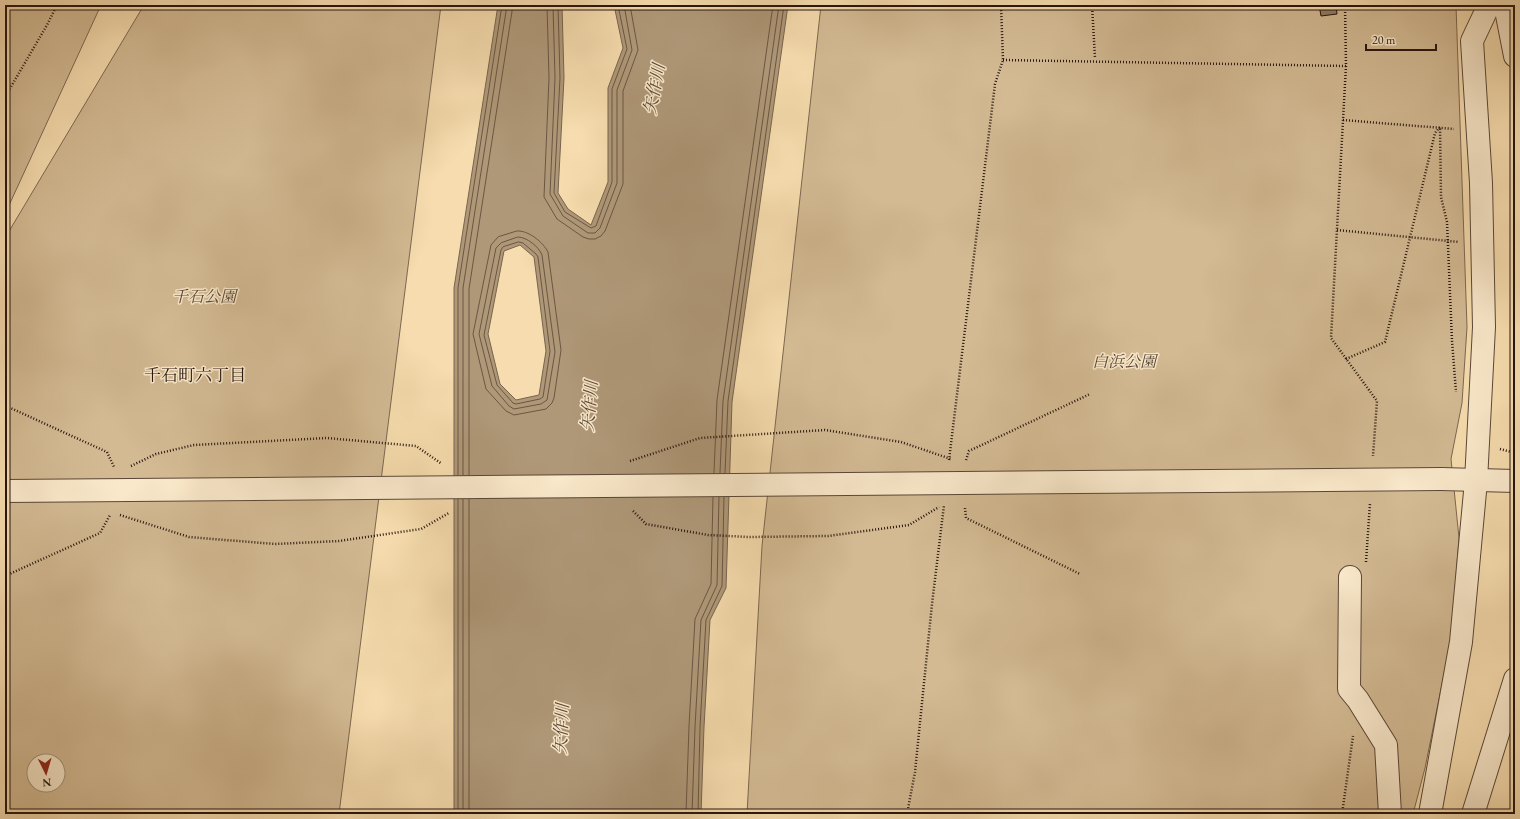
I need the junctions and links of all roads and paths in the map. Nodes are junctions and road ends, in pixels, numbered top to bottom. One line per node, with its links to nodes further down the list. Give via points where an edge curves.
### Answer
1 (57, 5): 11 (path)
2 (1001, 5): 9 (path)
3 (1092, 5): 8 (path)
4 (1345, 5): 10 (path)
5 (1489, 5): 31 (street, via 1472,41 1481,183 1484,327)
6 (1505, 5): 7 (street)
7 (1515, 56)
8 (1095, 58)
9 (1003, 60): 10 (path); 25 (path, via 995,84)
10 (1346, 66): 12 (path)
11 (5, 97)
12 (1343, 120): 13 (path); 15 (path)
13 (1440, 127): 14 (path); 16 (path, via 1435,133); 17 (path, via 1441,197)
14 (1461, 129)
15 (1337, 230): 16 (path); 20 (path, via 1331,338)
16 (1410, 238): 17 (path); 20 (path, via 1385,342)
17 (1448, 241): 18 (path); 19 (path)
18 (1453, 242)
19 (1452, 341)
20 (1346, 359): 28 (path, via 1377,401)
21 (1090, 394): 24 (path, via 969,451)
22 (6, 406): 29 (path, via 107,452)
23 (957, 461): 26 (path, bridge, via 901,442 825,430 700,438)
24 (966, 461)
25 (949, 462)
26 (624, 463)
27 (442, 464): 30 (path, via 416,446 327,438 194,445 156,454)
28 (1373, 464)
29 (115, 467)
30 (127, 467)
31 (1476, 481): 32 (street); 33 (street, bridge, via 1442,479); 50 (street, via 1460,642)
32 (1515, 481)
33 (5, 491)
34 (1371, 495): 42 (path)
35 (944, 502): 47 (path, via 915,772)
36 (939, 507): 38 (path, via 909,525 828,536 708,535 646,524)
37 (965, 508): 43 (path, via 966,518)
38 (633, 511)
39 (449, 513): 41 (path, via 421,529 339,541 275,544 189,537)
40 (110, 515): 44 (path, via 100,533)
41 (120, 515)
42 (1358, 571): 46 (street, via 1348,689)
43 (1080, 574)
44 (5, 576)
45 (1515, 679): 51 (street)
46 (1358, 700): 48 (path); 49 (street, via 1386,745)
47 (907, 814)
48 (1342, 814)
49 (1390, 814)
50 (1430, 814)
51 (1473, 814)

